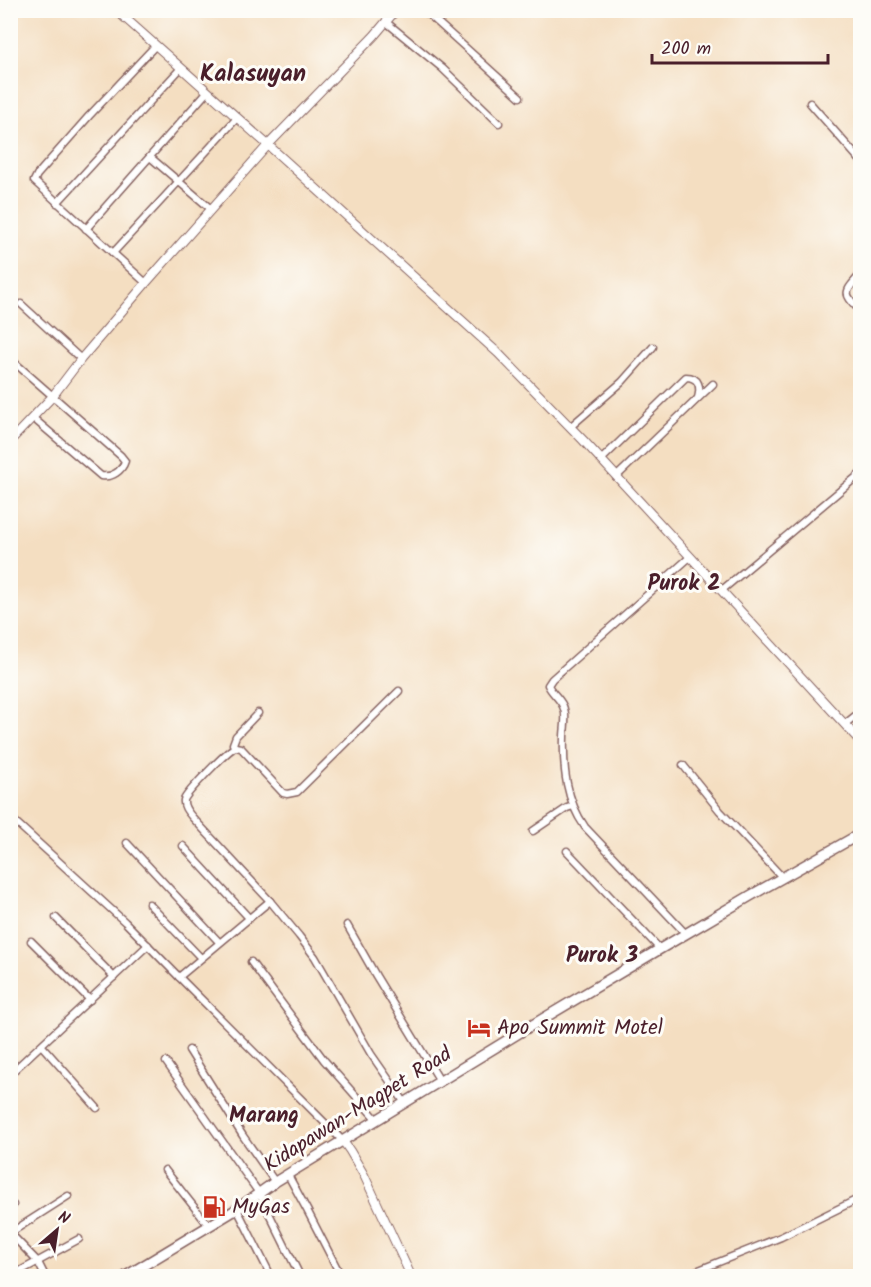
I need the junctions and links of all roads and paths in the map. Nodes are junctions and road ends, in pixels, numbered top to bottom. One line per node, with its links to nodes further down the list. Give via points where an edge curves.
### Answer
1 (116, 10): 5 (street)
2 (396, 10): 4 (street)
3 (424, 10): 8 (street)
4 (386, 22): 11 (street); 12 (street)
5 (155, 45): 6 (street); 16 (street, via 37,175 36,184)
6 (181, 68): 7 (street); 16 (street)
7 (207, 92): 10 (street); 13 (street)
8 (520, 97)
9 (810, 103): 14 (street)
10 (237, 118): 12 (street); 15 (street)
11 (500, 123)
12 (268, 145): 17 (street); 31 (street, via 498,353)
13 (150, 157): 15 (street); 18 (street)
14 (861, 160)
15 (178, 182): 17 (street); 19 (street)
16 (57, 203): 18 (street)
17 (211, 209): 21 (street)
18 (86, 228): 19 (street)
19 (113, 253): 21 (street)
20 (861, 275): 23 (street, via 847,294)
21 (146, 283): 25 (street)
22 (21, 304): 25 (street)
23 (861, 312)
24 (653, 347): 31 (street, via 622,382)
25 (81, 359): 28 (street)
26 (15, 363): 28 (street)
27 (713, 384): 29 (street)
28 (52, 397): 30 (street); 30 (street, via 121,456 125,461 122,468 113,475 101,476)
29 (699, 398): 33 (street, via 698,382 686,377); 35 (street)
30 (33, 418): 32 (street)
31 (570, 427): 33 (street)
32 (12, 435)
33 (601, 460): 35 (street)
34 (861, 474): 37 (street)
35 (616, 477): 36 (street)
36 (690, 557): 37 (street); 45 (street, via 549,682 549,689 564,708 564,757)
37 (722, 590): 41 (street)
38 (399, 691): 43 (street, via 292,794 280,791 241,748)
39 (861, 712): 41 (street)
40 (258, 713): 43 (street, via 236,736)
41 (845, 724): 42 (street)
42 (861, 741)
43 (235, 747): 53 (street, via 186,796 184,807)
44 (683, 765): 52 (street)
45 (573, 806): 47 (street); 58 (street, via 585,827)
46 (10, 817): 61 (street)
47 (533, 831)
48 (861, 834): 52 (main road, Kidapawan-Magpet Road)
49 (127, 843): 60 (street)
50 (183, 846): 56 (street)
51 (567, 851): 62 (street)
52 (783, 878): 58 (main road, Kidapawan-Magpet Road)
53 (270, 901): 56 (street); 73 (street, via 315,957 371,1054)
54 (149, 904): 63 (street)
55 (56, 918): 65 (street)
56 (249, 918): 60 (street)
57 (347, 925): 72 (street)
58 (686, 934): 62 (main road, Kidapawan-Magpet Road)
59 (31, 940): 67 (street)
60 (219, 942): 63 (street)
61 (148, 945): 65 (street); 66 (street)
62 (660, 949): 72 (main road, Kidapawan-Magpet Road)
63 (201, 958): 66 (street)
64 (251, 962): 75 (street, via 324,1060)
65 (114, 977): 67 (street)
66 (179, 977): 76 (street)
67 (90, 999): 68 (street)
68 (42, 1046): 71 (street); 74 (street)
69 (189, 1050): 79 (street)
70 (166, 1062): 80 (street)
71 (10, 1074)
72 (440, 1081): 73 (main road, Kidapawan-Magpet Road)
73 (405, 1103): 75 (main road, Kidapawan-Magpet Road)
74 (97, 1108)
75 (377, 1120): 76 (main road, Kidapawan-Magpet Road)
76 (343, 1141): 78 (main road, Kidapawan-Magpet Road); 94 (street, via 364,1175)
77 (165, 1170): 84 (street)
78 (288, 1175): 79 (main road, Kidapawan-Magpet Road); 93 (street)
79 (275, 1182): 80 (main road, Kidapawan-Magpet Road)
80 (259, 1193): 83 (main road, Kidapawan-Magpet Road); 92 (street)
81 (68, 1196): 85 (street)
82 (861, 1198): 95 (street, via 781,1237)
83 (237, 1209): 84 (main road, Kidapawan-Magpet Road); 91 (street)
84 (209, 1226): 90 (main road, Kidapawan-Magpet Road)
85 (10, 1233): 87 (street)
86 (79, 1239): 87 (street)
87 (38, 1262): 88 (street); 89 (street)
88 (10, 1276)
89 (45, 1276)
90 (126, 1276)
91 (271, 1276)
92 (300, 1276)
93 (340, 1276)
94 (411, 1276)
95 (684, 1276)

